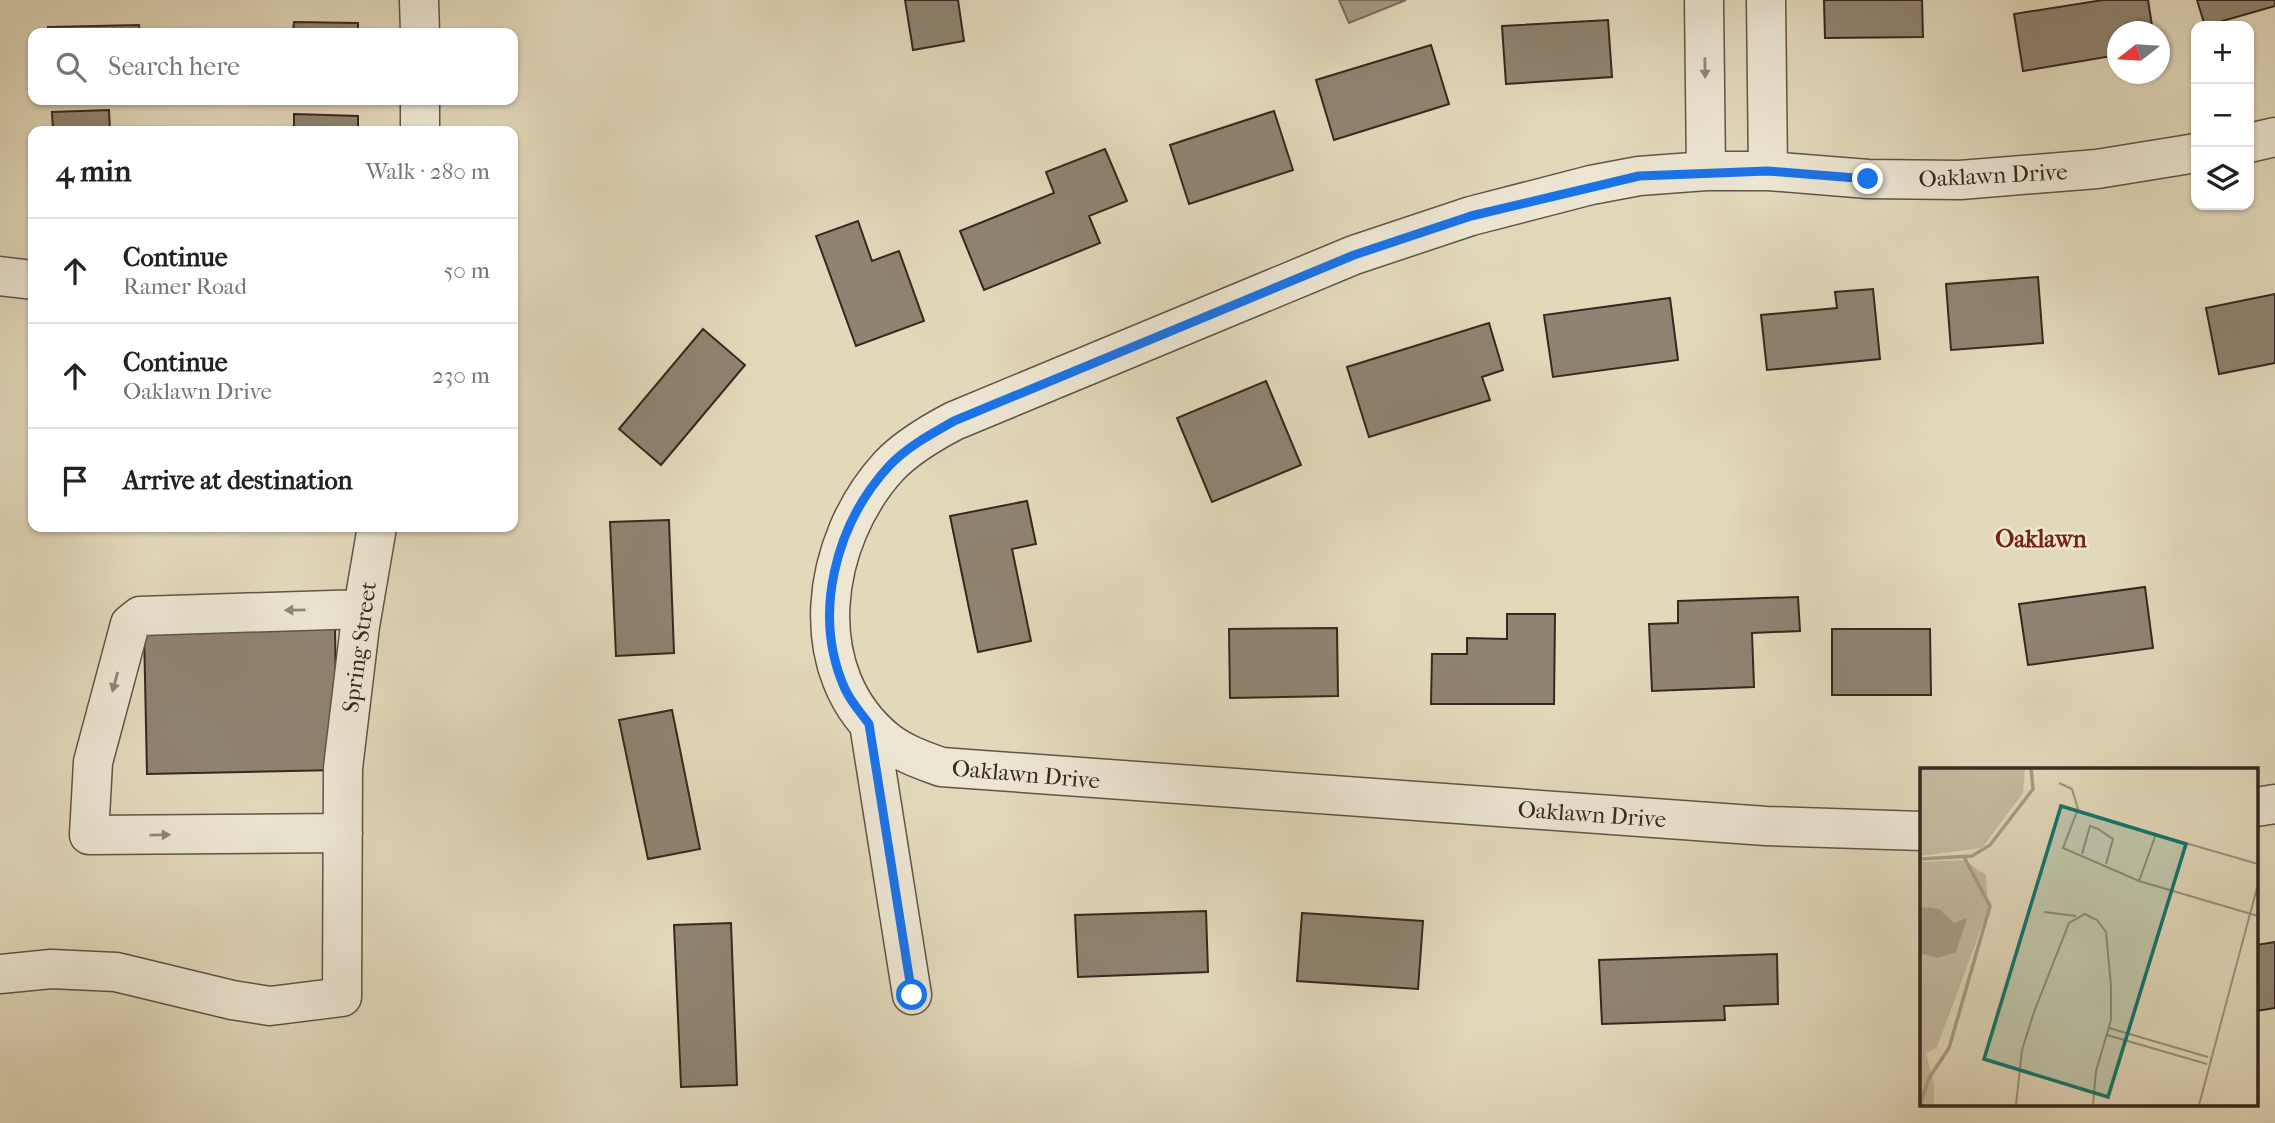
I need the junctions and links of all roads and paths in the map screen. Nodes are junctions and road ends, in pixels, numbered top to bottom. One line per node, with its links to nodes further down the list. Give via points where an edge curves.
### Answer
1 (419, 0): 4 (street)
2 (1704, 0): 10 (street, one-way to 10)
3 (1766, 0): 11 (street)
4 (420, 28)
5 (420, 105): 6 (street)
6 (419, 126)
7 (2275, 137): 8 (street)
8 (2254, 142)
9 (2191, 154): 11 (street, Oaklawn Drive, via 2097,169 1960,180)
10 (1706, 171): 11 (street, Oaklawn Drive); 16 (street, Oaklawn Drive, via 1591,185 1471,216 1354,255 954,421 923,438 890,465 863,498 843,537 832,579 833,656 846,691)
11 (1768, 171)
12 (0, 276): 13 (street)
13 (28, 279)
14 (376, 532): 15 (street, Spring Street)
15 (363, 609): 18 (street, Spring Street, via 343,768); 18 (street, one-way to 18, via 140,616 130,624 93,762 89,835)
16 (869, 724): 17 (street, Oaklawn Drive, via 907,754 941,767 1739,824); 20 (street)
17 (1920, 831)
18 (343, 833): 19 (street, Spring Street, via 342,997 270,1006 116,972 51,969)
19 (0, 974)
20 (912, 995)

